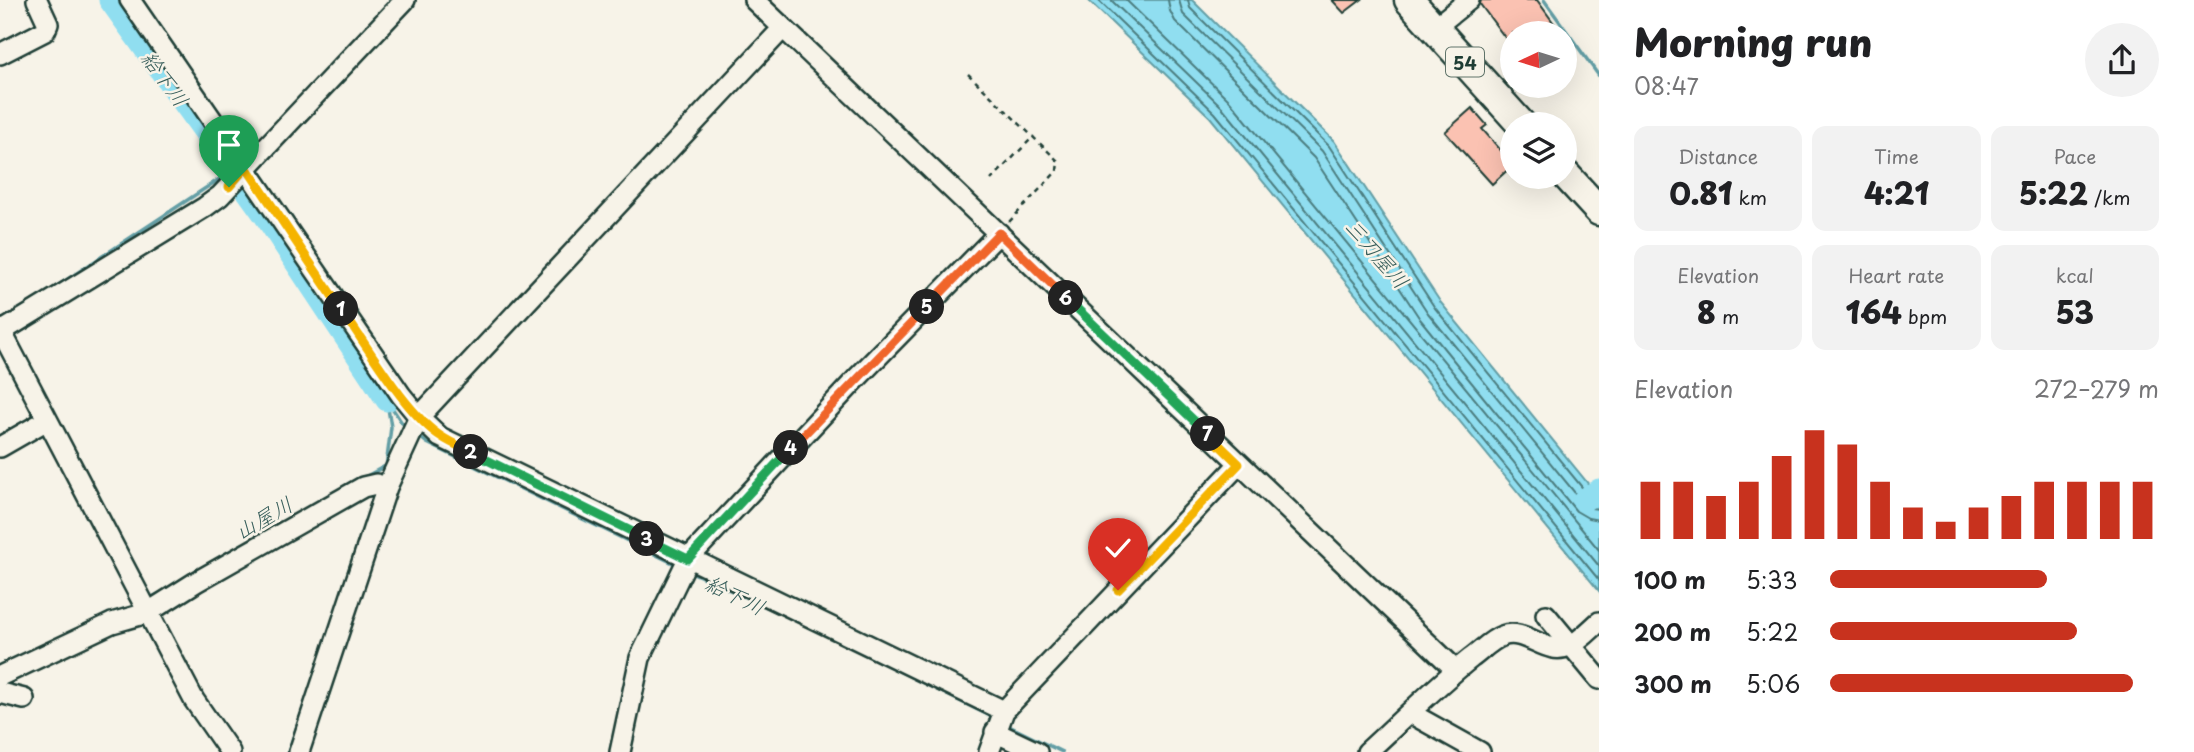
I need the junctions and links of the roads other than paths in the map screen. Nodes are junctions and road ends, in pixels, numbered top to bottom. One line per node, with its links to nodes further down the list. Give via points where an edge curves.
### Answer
1 (37, 0): 9 (street, via 48,24 45,31)
2 (130, 0): 11 (street)
3 (405, 0): 11 (street)
4 (754, 0): 8 (street)
5 (1409, 0): 7 (highway, 54)
6 (1469, 0): 7 (street)
7 (1434, 27): 10 (highway, 54)
8 (783, 28): 14 (street); 17 (street)
9 (0, 54)
10 (1510, 112)
11 (239, 176): 15 (street, via 205,207); 17 (street, via 394,385)
12 (1577, 187): 13 (highway)
13 (1599, 211)
14 (999, 233): 19 (street); 21 (street)
15 (1, 330): 16 (street)
16 (47, 420): 18 (street); 22 (street)
17 (414, 427): 20 (street); 21 (street)
18 (0, 447)
19 (1239, 464): 26 (street); 32 (street)
20 (382, 486): 22 (street, via 363,487); 34 (street)
21 (685, 565): 32 (street); 35 (street, via 640,657)
22 (147, 613): 27 (street, via 113,623); 33 (street, via 194,700)
23 (1546, 615): 25 (street)
24 (1599, 622): 25 (street)
25 (1572, 644): 26 (street, via 1545,646 1522,635 1507,635); 28 (street)
26 (1456, 670): 31 (street)
27 (0, 676)
28 (1599, 679)
29 (0, 693): 30 (street)
30 (24, 699)
31 (1410, 713): 38 (street); 39 (street)
32 (999, 722): 36 (street); 37 (street)
33 (230, 752)
34 (299, 752)
35 (620, 752)
36 (989, 752)
37 (1037, 752)
38 (1367, 752)
39 (1480, 752)

